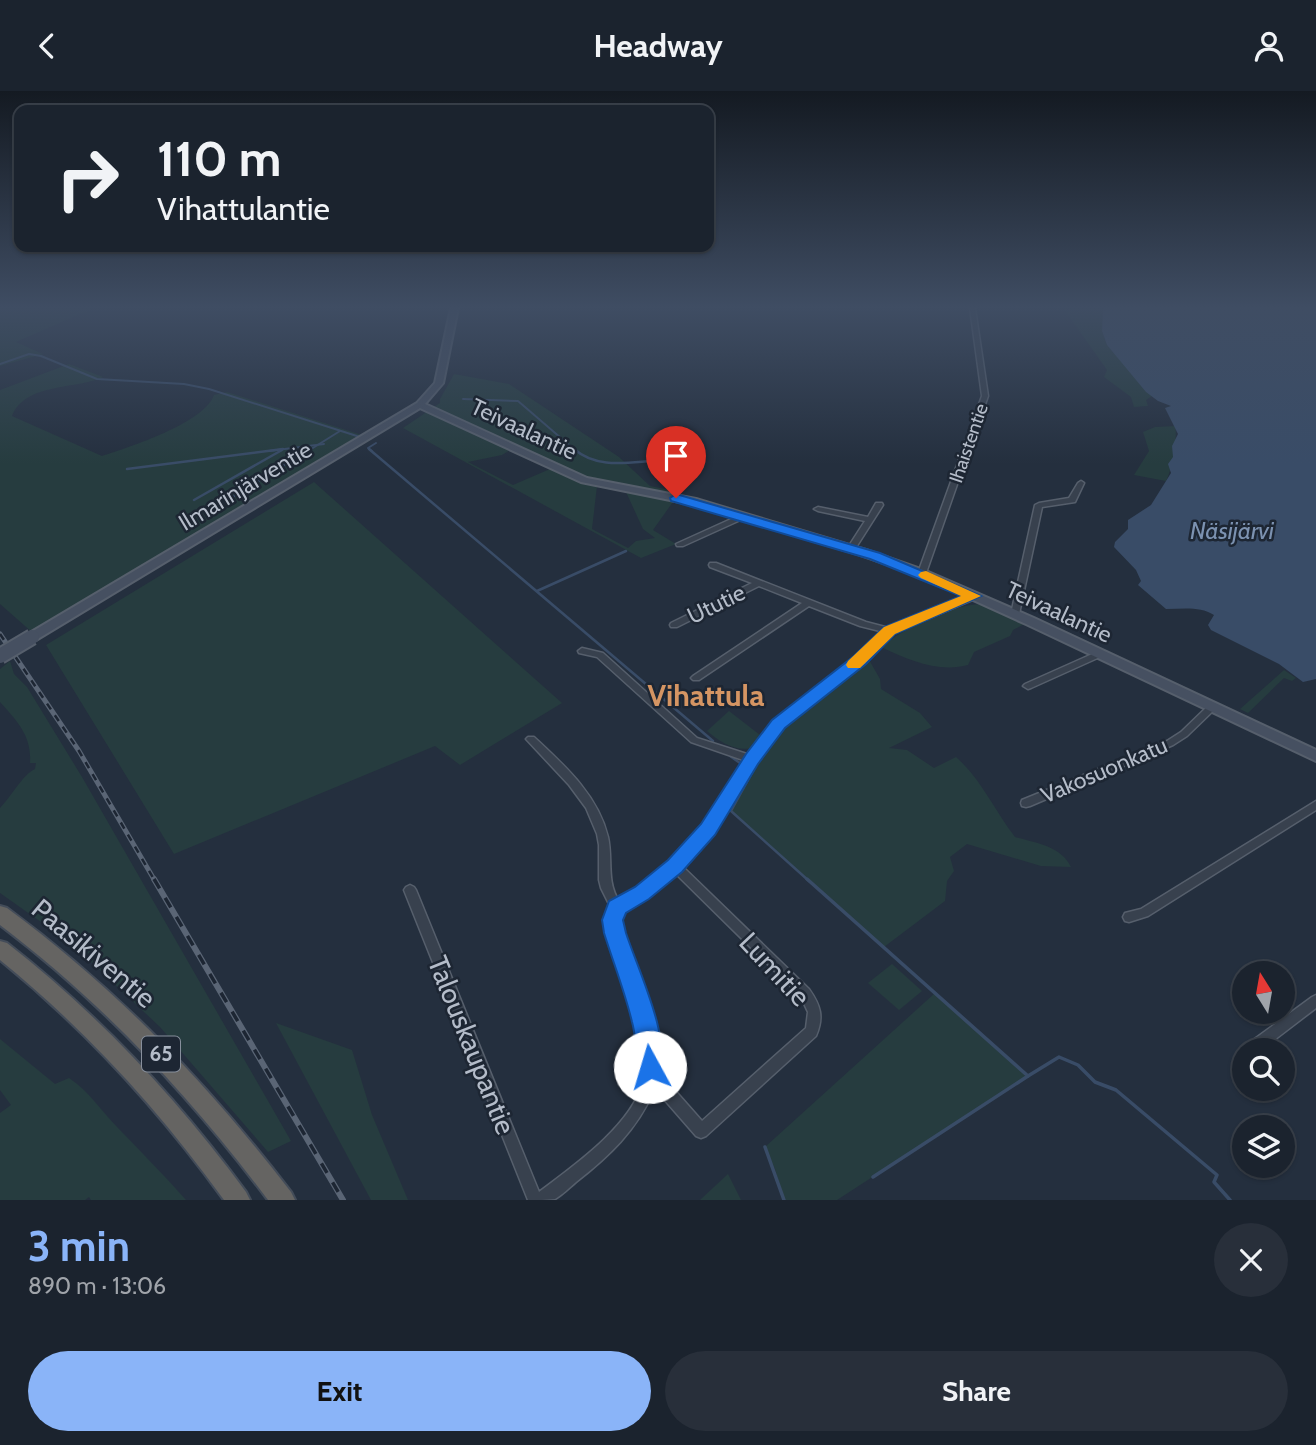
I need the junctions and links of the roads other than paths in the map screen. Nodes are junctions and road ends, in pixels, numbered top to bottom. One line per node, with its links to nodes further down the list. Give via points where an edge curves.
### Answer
1 (444, 360): 3 (main road, Ilmarinjärventie, via 439,383)
2 (980, 360): 12 (street, Ihaistentie, via 985,396)
3 (420, 405): 7 (main road, Teivaalantie, via 584,479 692,501); 21 (main road, Ilmarinjärventie, bridge)
4 (1081, 483): 16 (street, via 1072,500 1039,505)
5 (879, 505): 8 (street)
6 (818, 509): 8 (street)
7 (743, 517): 9 (street); 10 (main road, Teivaalantie)
8 (869, 519): 10 (street)
9 (680, 544)
10 (851, 549): 12 (main road, Teivaalantie)
11 (713, 565): 13 (street)
12 (922, 573): 14 (main road, Teivaalantie)
13 (758, 583): 15 (street); 17 (street, Ututie)
14 (974, 596): 16 (main road, Teivaalantie); 18 (street)
15 (808, 603): 18 (street); 22 (street)
16 (1015, 614): 20 (main road, Teivaalantie)
17 (674, 625)
18 (890, 631): 27 (street, via 778,724)
19 (582, 651): 27 (street, via 600,655 694,740)
20 (1099, 654): 23 (street); 24 (main road, Teivaalantie)
21 (0, 656)
22 (696, 678)
23 (1028, 686)
24 (1212, 707): 26 (main road, Teivaalantie); 28 (street, Vakosuonkatu, via 1170,743)
25 (531, 739): 32 (street, via 581,791 593,813 602,835 604,884)
26 (1316, 755)
27 (752, 759): 30 (street, via 708,830)
28 (1026, 803)
29 (1316, 805): 34 (street, via 1144,913)
30 (675, 866): 32 (street); 38 (street, Lumitie, via 805,993 815,1007 815,1020 811,1032 701,1131 667,1092)
31 (410, 890): 41 (street, Talouskaupantie)
32 (617, 908): 38 (street, via 612,920 644,1021)
33 (0, 914): 40 (highway, Paasikiventie / 65, via 85,980 137,1028 247,1151)
34 (1129, 917)
35 (0, 949): 39 (highway, 65, via 64,1001 111,1048)
36 (1316, 1001): 37 (street)
37 (1266, 1038)
38 (650, 1083): 42 (street, via 642,1106 607,1146)
39 (238, 1200)
40 (283, 1200)
41 (535, 1200)
42 (541, 1200)

